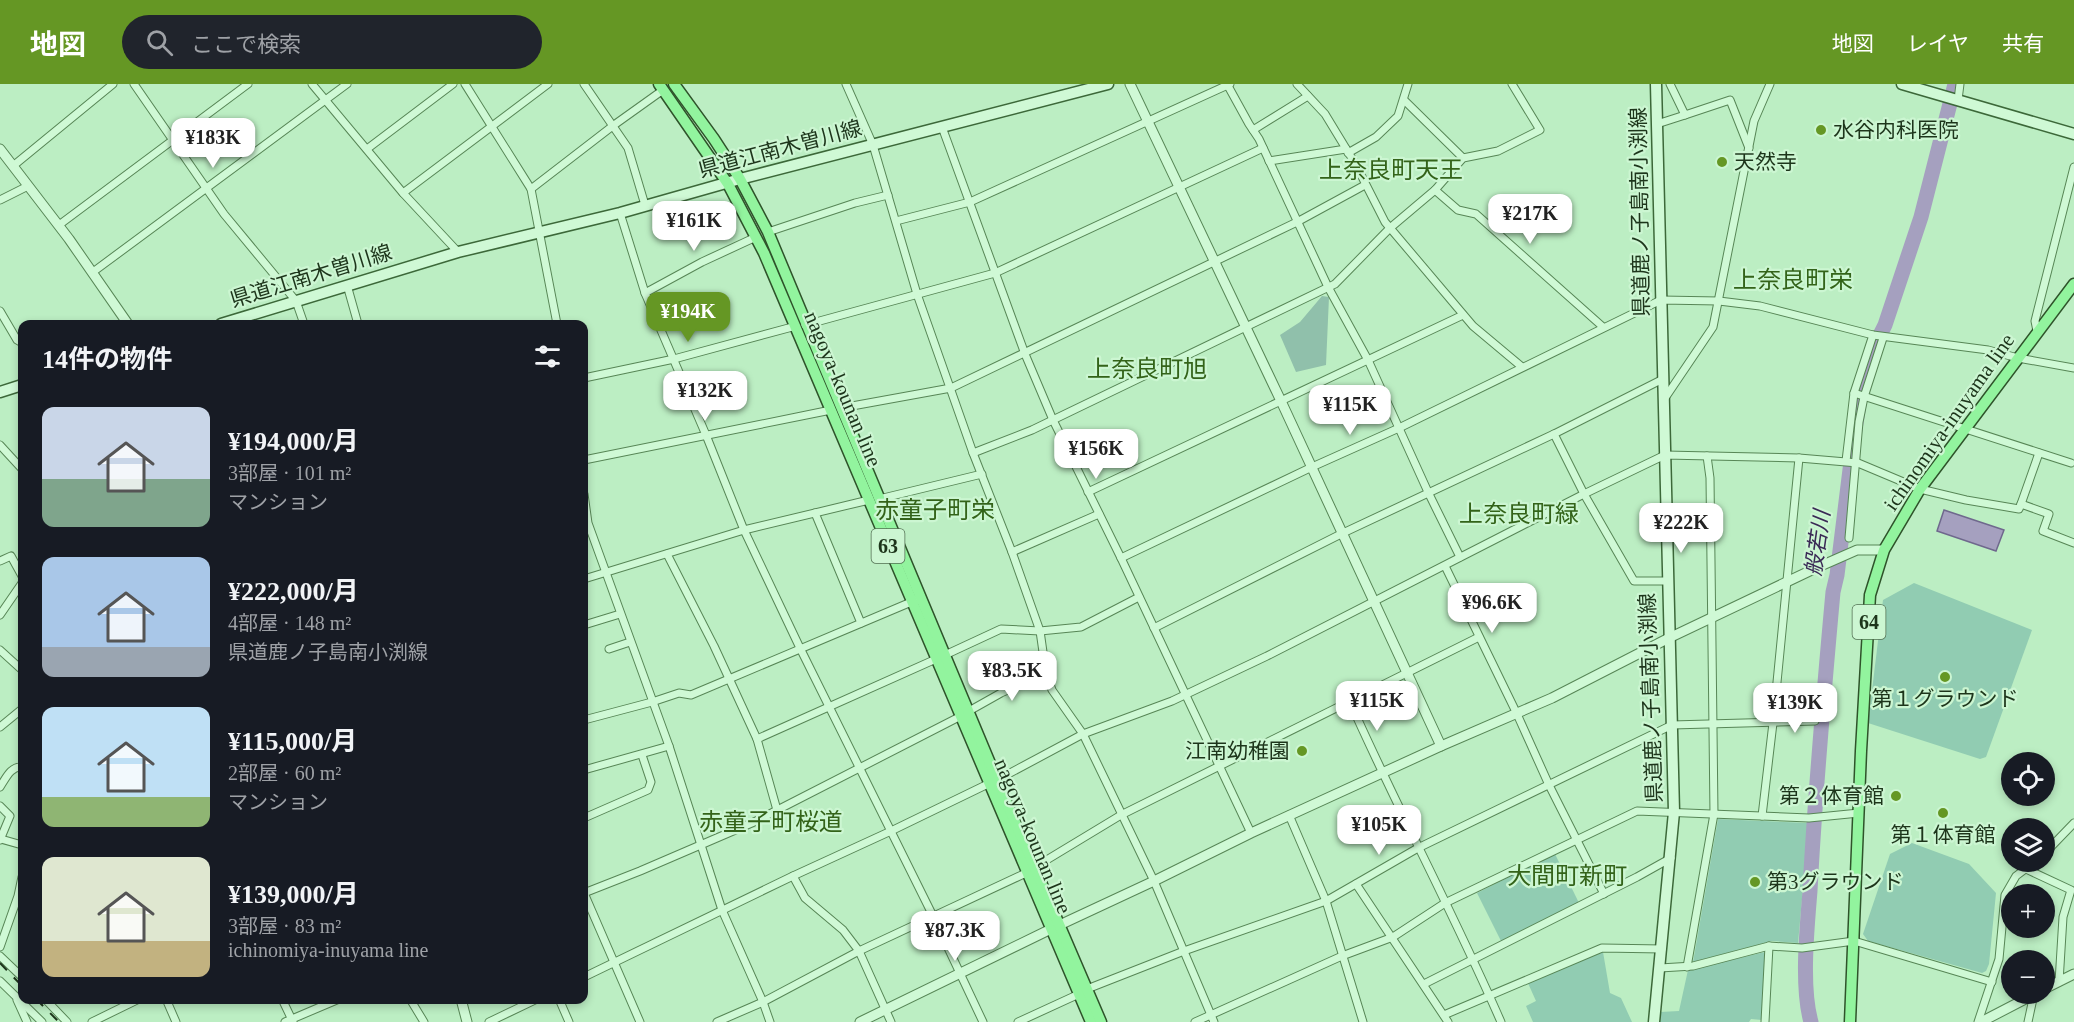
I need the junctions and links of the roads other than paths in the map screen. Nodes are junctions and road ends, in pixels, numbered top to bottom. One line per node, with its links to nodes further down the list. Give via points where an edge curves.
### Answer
1 (113, 84): 45 (street)
2 (134, 84): 36 (street)
3 (248, 84): 36 (street)
4 (312, 84): 25 (street)
5 (347, 84): 25 (street)
6 (453, 84): 40 (street)
7 (465, 84): 32 (street)
8 (548, 84): 32 (street)
9 (584, 84): 31 (street)
10 (674, 84): 47 (main road, nagoya-kounan line / 63)
11 (846, 84): 37 (street)
12 (1108, 84): 33 (main road, 県道江南木曽川線)
13 (1130, 84): 29 (street)
14 (1228, 84): 29 (street); 34 (street)
15 (1297, 84): 24 (street)
16 (1408, 84): 26 (street)
17 (1512, 84): 43 (street, via 1540,130 1498,151)
18 (1656, 84): 30 (main road, 県道鹿ノ子島南小渕線)
19 (1670, 84): 28 (street)
20 (1770, 84): 41 (street, via 1754,121)
21 (1902, 84): 27 (main road)
22 (1960, 84): 27 (street)
23 (661, 87): 31 (street); 48 (main road, nagoya-kounan line / 63)
24 (1308, 96): 34 (street); 42 (street, via 1325,114)
25 (325, 100): 40 (street); 52 (street)
26 (1404, 100): 42 (street, via 1398,116 1376,137); 43 (street)
27 (1958, 100): 35 (main road)
28 (1685, 115): 30 (street); 41 (street, via 1730,100)
29 (1148, 122): 51 (street); 58 (street)
30 (1658, 124): 77 (main road, 県道鹿ノ子島南小渕線)
31 (614, 125): 53 (street); 59 (street, via 628,148)
32 (492, 126): 53 (street); 55 (street)
33 (942, 127): 37 (main road, 県道江南木曽川線); 58 (street)
34 (1253, 130): 38 (street)
35 (2074, 135)
36 (173, 141): 52 (street); 63 (street)
37 (873, 145): 47 (main road, 県道江南木曽川線); 56 (street)
38 (1263, 148): 44 (street); 51 (street)
39 (0, 149): 45 (street)
40 (367, 149): 55 (street)
41 (1750, 150): 79 (street)
42 (1347, 151): 44 (street); 49 (street)
43 (1463, 158): 54 (street)
44 (1269, 161): 62 (street)
45 (13, 166): 50 (street)
46 (2074, 167): 90 (street, via 2035,321)
47 (740, 179): 48 (main road, 県道江南木曽川線); 66 (main road, nagoya-kounan line / 63)
48 (728, 184): 59 (main road, 県道江南木曽川線); 67 (main road, nagoya-kounan line / 63)
49 (1365, 185): 62 (street); 64 (street)
50 (28, 186): 57 (street); 63 (street)
51 (1178, 188): 69 (street); 71 (street)
52 (206, 189): 70 (street); 78 (street)
53 (531, 189): 65 (street)
54 (1435, 190): 64 (street); 89 (street, via 1458,210 1476,214)
55 (403, 193): 68 (street)
56 (888, 195): 61 (street); 66 (street)
57 (0, 200)
58 (970, 202): 61 (street); 71 (street)
59 (645, 205): 60 (main road, 県道江南木曽川線)
60 (620, 213): 65 (main road, 県道江南木曽川線); 75 (street)
61 (896, 221): 76 (street)
62 (1296, 222): 69 (street); 73 (street)
63 (59, 225): 70 (street)
64 (1390, 228): 73 (street, via 1344,276); 81 (street)
65 (539, 231): 68 (main road, 県道江南木曽川線); 86 (street)
66 (768, 232): 87 (main road, nagoya-kounan line / 63)
67 (756, 237): 75 (street); 87 (main road, nagoya-kounan line / 63)
68 (458, 252): 72 (main road, 県道江南木曽川線)
69 (1214, 261): 88 (street); 94 (street)
70 (93, 272): 82 (street)
71 (995, 273): 76 (street); 94 (street)
72 (347, 285): 78 (main road, 県道江南木曽川線); 85 (street)
73 (1328, 287): 88 (street); 97 (street)
74 (2072, 290): 90 (main road, ichinomiya-inuyama line / 64)
75 (645, 293): 96 (street)
76 (917, 294): 87 (street); 103 (street)
77 (1661, 300): 79 (street); 89 (street); 101 (main road, 県道鹿ノ子島南小渕線)
78 (296, 301): 83 (main road, 県道江南木曽川線); 84 (street)
79 (1719, 301): 91 (street, via 1770,309); 107 (street, via 1713,327)
80 (0, 311): 93 (street)
81 (1463, 315): 97 (street); 98 (street)
82 (125, 320)
83 (236, 320)
84 (303, 320)
85 (357, 320)
86 (556, 320)
87 (801, 326): 96 (street); 109 (main road, nagoya-kounan line / 63)
88 (1245, 327): 108 (street); 110 (street)
89 (1603, 327): 98 (street)
90 (2037, 331): 95 (main road, ichinomiya-inuyama line / 64)
91 (1873, 336): 92 (street); 105 (street)
92 (1883, 338): 95 (street, via 1988,350); 106 (street)
93 (18, 341)
94 (1025, 354): 103 (street); 110 (street)
95 (2018, 358): 99 (street); 112 (main road, ichinomiya-inuyama line / 64)
96 (674, 359): 100 (street); 114 (street)
97 (1368, 360): 108 (street); 111 (street)
98 (1522, 367): 111 (street)
99 (2074, 368)
100 (588, 377)
101 (1663, 380): 107 (main road, 県道鹿ノ子島南小渕線); 113 (street)
102 (18, 386): 104 (main road)
103 (951, 388): 109 (street); 116 (street)
104 (0, 392)
105 (1854, 393): 106 (street); 122 (street)
106 (1864, 397): 112 (street); 124 (street)
107 (1664, 400): 118 (main road, 県道鹿ノ子島南小渕線)
108 (1281, 401): 126 (street); 129 (street)
109 (836, 409): 114 (street); 132 (main road, nagoya-kounan line / 63)
110 (1053, 420): 116 (street); 129 (street)
111 (1399, 428): 126 (street); 130 (street)
112 (1964, 430): 117 (street); 128 (main road, ichinomiya-inuyama line / 64)
113 (1554, 434): 130 (street); 131 (street)
114 (706, 435): 121 (street); 137 (street)
115 (0, 446): 125 (street)
116 (973, 453): 127 (street)
117 (2039, 453): 123 (street); 133 (street)
118 (1665, 455): 119 (street); 131 (street); 151 (main road, 県道鹿ノ子島南小渕線)
119 (1707, 456): 120 (street); 159 (street)
120 (1799, 458): 122 (street); 152 (street)
121 (588, 459)
122 (1845, 461): 124 (street)
123 (2073, 461)
124 (1855, 462): 128 (street); 139 (street)
125 (18, 465)
126 (1312, 467): 138 (street); 145 (street)
127 (982, 474): 132 (street); 142 (street)
128 (1920, 489): 133 (street, via 2019,509); 141 (main road, ichinomiya-inuyama line / 64)
129 (1088, 492): 135 (street)
130 (1428, 492): 138 (street); 144 (street)
131 (1584, 494): 144 (street); 151 (street, via 1634,581)
132 (874, 500): 134 (street); 155 (main road, nagoya-kounan line / 63)
133 (2021, 504): 140 (street, via 2049,514 2043,531)
134 (814, 513): 137 (street); 160 (street)
135 (1099, 514): 142 (street); 145 (street)
136 (588, 528): 149 (street)
137 (744, 530): 143 (street); 167 (street)
138 (1343, 533): 156 (street); 162 (street)
139 (1849, 538)
140 (2074, 543)
141 (1884, 550): 152 (street, via 1857,550); 204 (main road, ichinomiya-inuyama line / 64, via 1870,595)
142 (1012, 552): 163 (street)
143 (667, 554): 149 (street); 174 (street)
144 (1460, 557): 147 (street)
145 (1121, 558): 154 (street)
146 (0, 561): 148 (street, via 11,556)
147 (1444, 566): 156 (street); 164 (street)
148 (18, 569)
149 (605, 572): 150 (street); 157 (street)
150 (588, 578)
151 (1667, 581): 165 (main road, 県道鹿ノ子島南小渕線)
152 (1786, 582): 159 (street); 184 (street)
153 (18, 589): 158 (street)
154 (1139, 597): 162 (street); 163 (street, via 1081,627)
155 (917, 600): 160 (street); 170 (main road, nagoya-kounan line / 63)
156 (1375, 601): 173 (street); 175 (street)
157 (620, 614): 161 (street); 166 (street)
158 (0, 615)
159 (1713, 617): 165 (street); 185 (street)
160 (861, 623): 167 (street)
161 (588, 624)
162 (1154, 628): 175 (street)
163 (1040, 631): 170 (street, via 1001,629); 172 (street)
164 (1479, 637): 173 (street); 181 (street)
165 (1669, 638): 181 (street); 187 (main road, 県道鹿ノ子島南小渕線)
166 (630, 642): 168 (street); 176 (street)
167 (800, 648): 174 (street); 178 (street)
168 (609, 649)
169 (0, 650): 171 (street)
170 (941, 657): 178 (street); 180 (main road, nagoya-kounan line / 63)
171 (18, 666)
172 (1046, 673): 180 (street); 188 (street, via 1052,690)
173 (1407, 673): 177 (street); 191 (street)
174 (729, 678): 176 (street, via 691,695 680,693); 189 (street)
175 (1185, 695): 188 (street); 193 (street)
176 (652, 702): 182 (street); 190 (street)
177 (1350, 702): 193 (street); 197 (street)
178 (830, 708): 189 (street); 195 (street)
179 (18, 712): 186 (street)
180 (965, 714): 195 (street); 198 (main road, nagoya-kounan line / 63)
181 (1517, 714): 191 (street); 199 (street)
182 (588, 719)
183 (1815, 721): 184 (street)
184 (1773, 723): 185 (street); 209 (street)
185 (1712, 724): 187 (street); 205 (street)
186 (1, 725)
187 (1672, 725): 199 (street); 203 (main road, 県道鹿ノ子島南小渕線)
188 (1083, 734): 198 (street); 206 (street)
189 (757, 739): 202 (street)
190 (669, 746): 192 (street); 217 (street)
191 (1441, 746): 197 (street)
192 (642, 755): 196 (street); 208 (street, via 651,782 648,790)
193 (1220, 766): 206 (street); 212 (street)
194 (18, 767): 200 (street)
195 (859, 767): 202 (street); 211 (street)
196 (588, 769)
197 (1382, 773): 207 (street); 218 (street)
198 (993, 782): 211 (street); 220 (main road, nagoya-kounan line / 63)
199 (1549, 784): 214 (street); 218 (street)
200 (0, 787)
201 (0, 806): 213 (street, via 10,816)
202 (777, 810): 217 (street)
203 (1674, 812): 205 (street); 214 (street, via 1636,811); 219 (main road, 県道鹿ノ子島南小渕線)
204 (1859, 813): 209 (street, via 1813,818); 236 (main road, ichinomiya-inuyama line / 64)
205 (1714, 814): 209 (street); 247 (street)
206 (1121, 815): 220 (street); 224 (street)
207 (1289, 815): 212 (street); 229 (street)
208 (588, 816)
209 (1762, 816)
210 (2074, 823): 215 (street)
211 (891, 831): 223 (street); 233 (street)
212 (1251, 833): 224 (street)
213 (0, 839): 216 (street)
214 (1577, 840): 227 (street); 231 (street)
215 (2055, 843)
216 (18, 844)
217 (701, 845): 226 (street); 232 (street)
218 (1418, 848): 225 (street); 231 (street)
219 (1671, 858): 227 (street); 239 (main road, 県道鹿ノ子島南小渕線)
220 (1031, 870): 233 (street); 234 (main road, nagoya-kounan line / 63)
221 (2022, 872): 255 (street, via 2005,895 2000,959)
222 (2032, 872): 256 (street, via 2071,890 2063,917)
223 (793, 876): 232 (street); 240 (street, via 805,898 843,930)
224 (1154, 882): 234 (street); 241 (street)
225 (1356, 884): 229 (street); 235 (street)
226 (588, 892)
227 (1604, 894): 244 (street)
228 (18, 896): 238 (street)
229 (1326, 901): 241 (street); 243 (street)
230 (588, 902): 245 (street)
231 (1445, 903): 235 (street); 244 (street)
232 (722, 910): 245 (street); 263 (street)
233 (933, 916): 240 (street); 251 (street)
234 (1056, 927): 251 (street); 259 (main road, nagoya-kounan line / 63)
235 (1393, 937): 243 (street); 257 (street)
236 (1854, 941): 237 (street, via 1802,948); 255 (street); 305 (main road, ichinomiya-inuyama line / 64)
237 (1769, 946): 247 (street); 304 (street)
238 (0, 948)
239 (1662, 949): 249 (main road, 県道鹿ノ子島南小渕線); 261 (street, via 1602,948)
240 (859, 951): 263 (street); 278 (street)
241 (1184, 951): 259 (street); 279 (street)
242 (0, 956): 248 (street)
243 (1342, 956): 279 (street); 301 (street)
244 (1474, 960): 257 (street); 261 (street)
245 (614, 962): 253 (street); 291 (street)
246 (18, 966): 248 (street)
247 (1687, 967): 249 (street)
248 (13, 968): 250 (street)
249 (1659, 968): 303 (main road, 県道鹿ノ子島南小渕線)
250 (18, 973)
251 (961, 974): 278 (street); 296 (street)
252 (2074, 974): 256 (street)
253 (588, 975)
254 (0, 981): 260 (street)
255 (1992, 981): 306 (street)
256 (2059, 982): 258 (street)
257 (1424, 984): 280 (street)
258 (2055, 984)
259 (1083, 991): 297 (street); 298 (main road, nagoya-kounan line / 63); 299 (main road, nagoya-kounan line / 63)
260 (14, 995): 262 (street); 264 (street)
261 (1490, 995): 280 (street); 302 (street)
262 (18, 999)
263 (763, 1002): 292 (street); 293 (street)
264 (18, 1003)
265 (18, 1004): 282 (street)
266 (23, 1004): 283 (street)
267 (50, 1004): 284 (street)
268 (128, 1004): 285 (street)
269 (168, 1004): 286 (street)
270 (284, 1004): 281 (street)
271 (328, 1004): 281 (street)
272 (413, 1004): 287 (street)
273 (462, 1004): 288 (street)
274 (527, 1004): 289 (street)
275 (562, 1004): 290 (street)
276 (2016, 1004): 306 (street)
277 (2033, 1004): 307 (street)
278 (885, 1010): 294 (street); 295 (street)
279 (1212, 1019): 300 (street)
280 (1446, 1019)
281 (290, 1021)
282 (27, 1022)
283 (42, 1022)
284 (67, 1022)
285 (92, 1022)
286 (176, 1022)
287 (424, 1022)
288 (467, 1022)
289 (489, 1022)
290 (569, 1022)
291 (640, 1022)
292 (717, 1022)
293 (770, 1022)
294 (860, 1022)
295 (891, 1022)
296 (983, 1022)
297 (1018, 1022)
298 (1091, 1022)
299 (1101, 1022)
300 (1195, 1022)
301 (1363, 1022)
302 (1501, 1022)
303 (1654, 1022)
304 (1765, 1022)
305 (1850, 1022)
306 (1979, 1022)
307 (2028, 1022)

